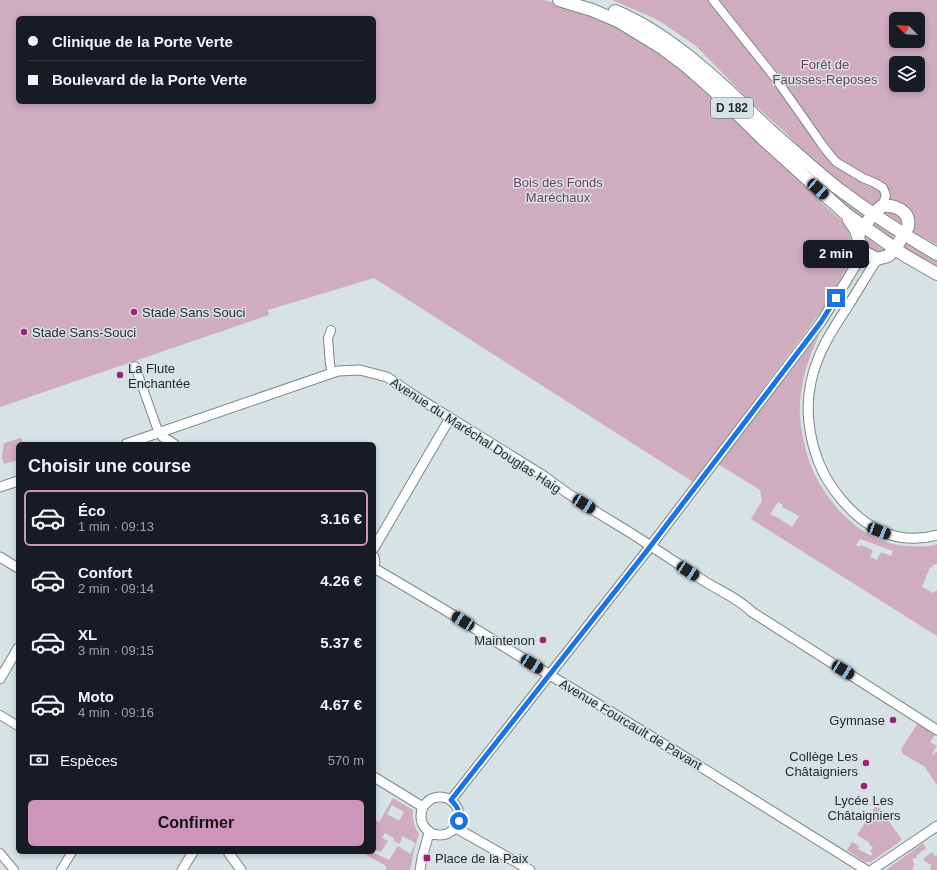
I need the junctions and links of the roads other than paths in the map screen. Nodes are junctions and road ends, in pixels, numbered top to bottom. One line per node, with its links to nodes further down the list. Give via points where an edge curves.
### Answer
1 (559, 0): 5 (main road, D 182, via 618,21 686,66 846,214 856,230)
2 (588, 0): 4 (main road, D 182, via 622,13 670,42 835,186)
3 (713, 0): 4 (street, via 776,79 836,162 883,188 886,195)
4 (877, 210): 5 (main road); 6 (main road, D 182); 6 (main road, via 892,206 900,209 909,224)
5 (861, 231): 7 (main road); 8 (main road, via 861,247)
6 (904, 234): 7 (main road); 9 (main road, D 182)
7 (895, 249): 10 (main road, via 888,256); 11 (main road)
8 (864, 252): 10 (main road); 23 (street, via 821,322)
9 (937, 254)
10 (877, 259): 21 (street, via 824,344 816,366 809,400 812,439 824,475 857,516 891,536 916,539)
11 (937, 274)
12 (331, 330): 14 (street, via 328,338)
13 (134, 366): 16 (street)
14 (332, 373): 15 (street, Avenue du Maréchal Douglas Haig, via 360,370 387,377); 16 (street, Avenue du Maréchal Douglas Haig)
15 (450, 418): 22 (street); 23 (street, Avenue du Maréchal Douglas Haig)
16 (159, 432): 17 (street, Avenue du Maréchal Douglas Haig); 18 (street)
17 (132, 442)
18 (171, 442)
19 (16, 482): 20 (street)
20 (0, 487)
21 (937, 535)
22 (376, 545)
23 (651, 546): 28 (street); 32 (street, Avenue du Maréchal Douglas Haig)
24 (0, 557): 25 (street)
25 (16, 567)
26 (376, 568): 28 (street, Avenue Fourcault de Pavant)
27 (16, 651): 29 (street)
28 (550, 675): 34 (street); 49 (street, Avenue Fourcault de Pavant)
29 (0, 679)
30 (0, 715): 31 (street)
31 (16, 725)
32 (937, 730)
33 (376, 778): 35 (street)
34 (451, 800): 35 (street, via 438,797); 37 (street, via 456,804 460,815)
35 (423, 807): 38 (street, via 422,823)
36 (937, 826): 50 (street)
37 (456, 828): 38 (street, via 441,836); 48 (street)
38 (429, 833): 47 (street)
39 (0, 853): 43 (street)
40 (71, 854): 44 (street)
41 (192, 854): 45 (street)
42 (229, 854): 46 (street)
43 (14, 870)
44 (61, 870)
45 (182, 870)
46 (241, 870)
47 (420, 870)
48 (530, 870)
49 (866, 870)
50 (872, 870)

